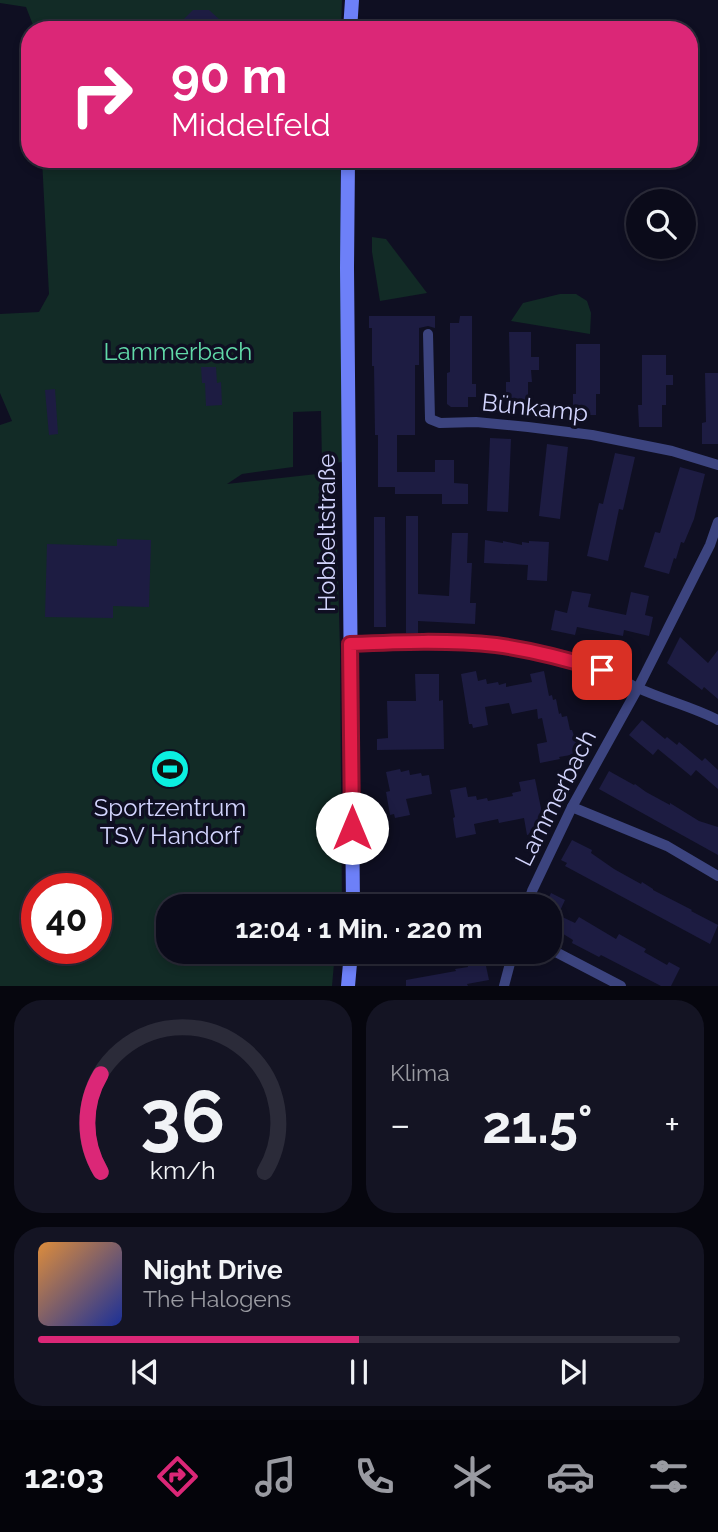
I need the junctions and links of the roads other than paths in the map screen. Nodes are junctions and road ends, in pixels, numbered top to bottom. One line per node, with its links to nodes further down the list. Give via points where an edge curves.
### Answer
1 (352, 0): 2 (street)
2 (351, 21)
3 (348, 168): 7 (street, Hobbeltstraße)
4 (428, 334): 5 (street, Bünkamp, via 430,419 440,424 476,422 592,435)
5 (718, 465)
6 (718, 522): 8 (street, Lammerbach)
7 (350, 644): 8 (street, via 498,646 559,657 602,670); 12 (street, Hobbeltstraße)
8 (638, 688): 9 (street); 10 (street, Lammerbach)
9 (718, 720)
10 (572, 807): 11 (street, via 667,846); 13 (street, Lammerbach)
11 (718, 876)
12 (353, 894)
13 (531, 894)
14 (562, 955): 19 (street)
15 (350, 964): 17 (street)
16 (510, 964): 18 (street)
17 (348, 986)
18 (504, 986)
19 (621, 986)

